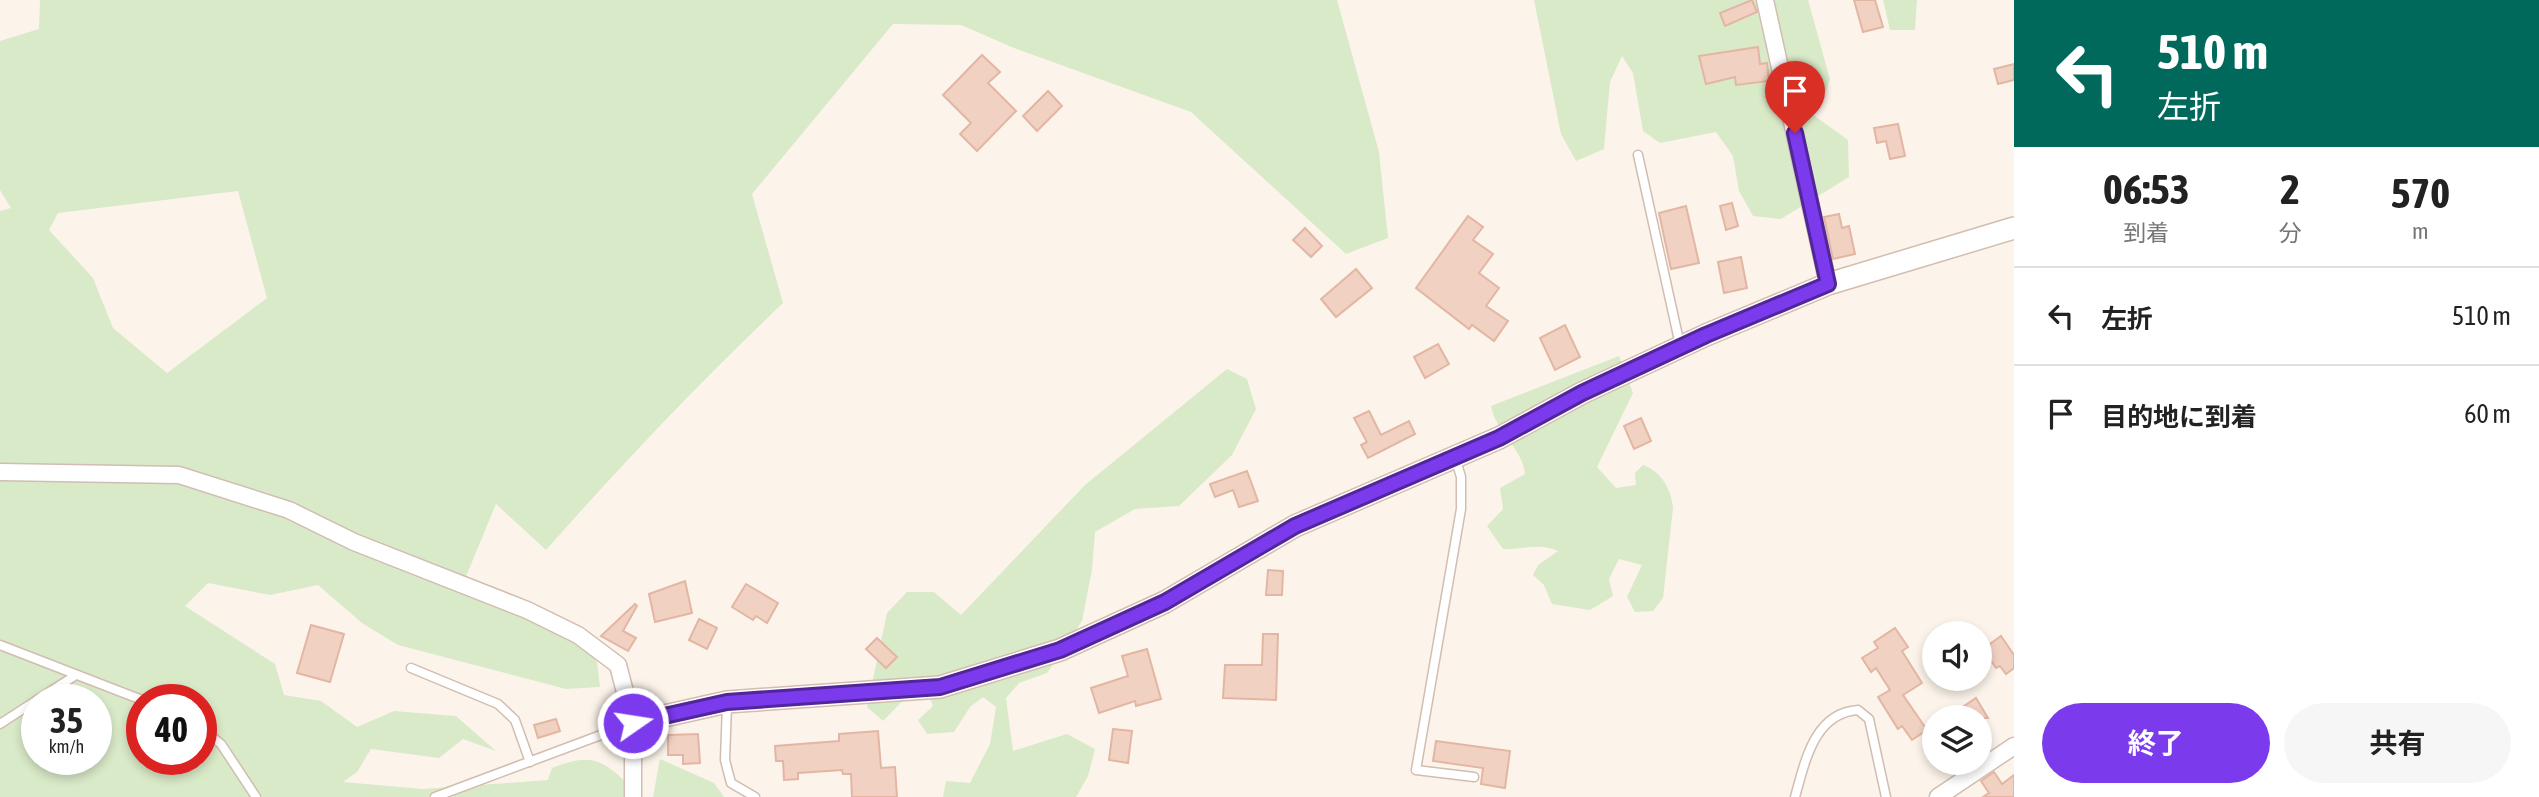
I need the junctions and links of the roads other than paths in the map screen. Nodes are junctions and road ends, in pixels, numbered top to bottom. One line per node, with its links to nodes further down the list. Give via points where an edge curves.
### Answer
1 (1766, 2): 4 (street)
2 (1638, 155): 5 (lane)
3 (2014, 228): 4 (street)
4 (1828, 284): 5 (street)
5 (1681, 348): 6 (street)
6 (1455, 457): 13 (street, via 1295,526 1165,602 1060,650 940,687); 20 (lane, via 1461,477 1461,509 1416,770)
7 (0, 472): 15 (street, via 179,475 279,506 579,635 618,665)
8 (0, 645): 10 (lane)
9 (411, 668): 19 (lane, via 498,704 515,720)
10 (76, 676): 11 (lane); 12 (lane)
11 (63, 684)
12 (126, 694)
13 (727, 702): 15 (street); 24 (lane, via 725,760 731,783)
14 (21, 710): 16 (lane)
15 (633, 723): 19 (lane); 23 (street)
16 (0, 724)
17 (217, 741): 21 (lane)
18 (2014, 746): 27 (street)
19 (530, 762): 22 (lane)
20 (1474, 777)
21 (256, 797)
22 (435, 797)
23 (633, 797)
24 (755, 797)
25 (1795, 797): 26 (lane, via 1809,749 1830,719 1858,710 1869,719)
26 (1886, 797)
27 (1938, 797)

